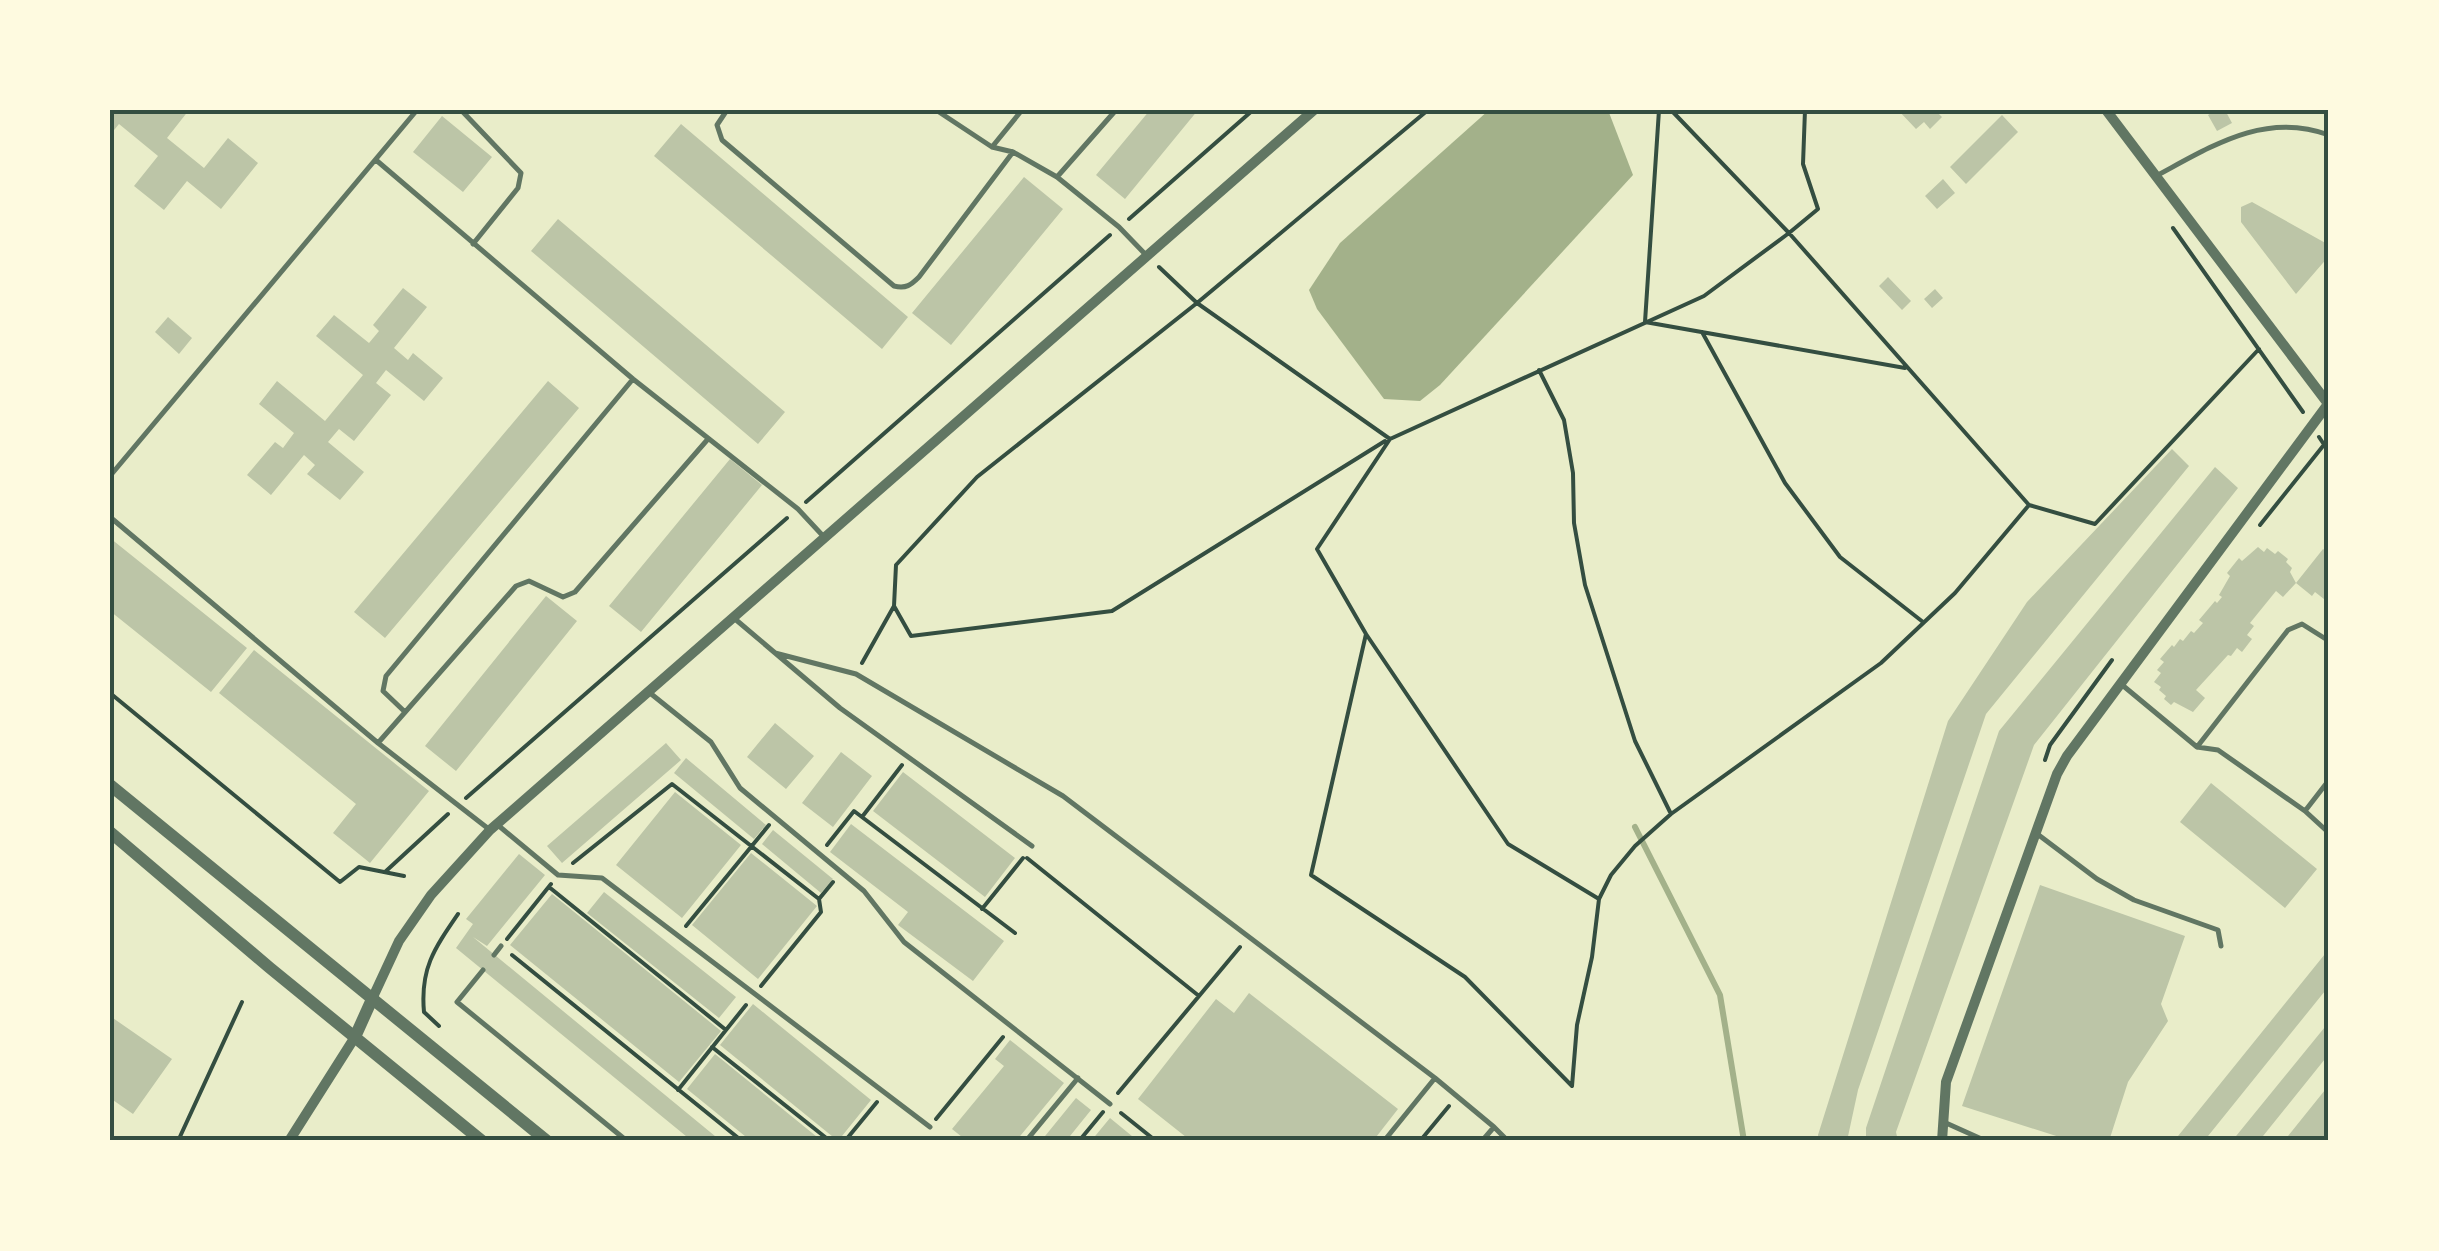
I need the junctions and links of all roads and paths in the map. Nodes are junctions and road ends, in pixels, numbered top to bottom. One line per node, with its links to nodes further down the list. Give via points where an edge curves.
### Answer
1 (417, 110): 17 (lane)
2 (460, 110): 23 (lane, via 521,174 518,188)
3 (727, 110): 16 (lane, via 717,125 722,140 902,288 919,277)
4 (936, 110): 15 (lane)
5 (1022, 110): 15 (lane)
6 (1116, 110): 18 (lane)
7 (1253, 110): 21 (path)
8 (1314, 110): 24 (street)
9 (1428, 110): 25 (path)
10 (1660, 110): 26 (path)
11 (1671, 110): 22 (path)
12 (1805, 110): 22 (path, via 1803,164 1818,209)
13 (2106, 110): 19 (street)
14 (2329, 135): 19 (lane, via 2277,125 2208,148)
15 (992, 147): 16 (lane)
16 (1013, 152): 18 (lane)
17 (376, 160): 23 (lane); 37 (lane)
18 (1058, 177): 21 (lane)
19 (2154, 177): 32 (street)
20 (2169, 222): 28 (path)
21 (1119, 227): 24 (lane); 39 (path)
22 (1790, 234): 26 (path, via 1704,296); 29 (path)
23 (473, 244): 31 (lane)
24 (1148, 257): 25 (path); 41 (street)
25 (1197, 303): 35 (path); 42 (path, via 977,477 896,565)
26 (1645, 322): 27 (path); 30 (path)
27 (1702, 332): 29 (path); 44 (path, via 1785,483 1840,557)
28 (2259, 350): 33 (path); 38 (path, via 2095,524)
29 (1906, 368): 38 (path)
30 (1539, 370): 35 (path); 60 (path, via 1564,420 1585,584 1635,741)
31 (633, 380): 34 (lane); 52 (lane, via 386,676 383,692)
32 (2328, 405): 33 (street)
33 (2312, 425): 36 (path); 49 (street)
34 (708, 438): 39 (lane); 52 (lane, via 575,592 562,597 529,582 516,586)
35 (1390, 438): 42 (path, via 1112,611 912,636); 45 (path, via 1318,549)
36 (2329, 452)
37 (110, 476)
38 (2029, 505): 44 (path)
39 (798, 509): 41 (lane); 58 (path)
40 (110, 516): 53 (lane)
41 (824, 537): 43 (street)
42 (894, 606): 48 (path)
43 (733, 617): 47 (lane); 50 (street)
44 (1924, 623): 60 (path, via 1881,663)
45 (1366, 634): 76 (path, via 1508,844); 76 (path, via 1311,876 1466,977 1572,1086)
46 (2329, 641): 54 (lane, via 2302,624 2288,630)
47 (775, 653): 48 (lane); 55 (lane)
48 (856, 674): 80 (lane, via 1063,796)
49 (2120, 684): 54 (lane); 65 (street, via 2067,756)
50 (648, 691): 62 (lane, via 710,742 740,788); 63 (street)
51 (110, 693): 72 (path, via 340,882 359,866)
52 (405, 712): 53 (lane)
53 (378, 743): 58 (lane)
54 (2197, 748): 59 (lane, via 2218,750)
55 (908, 757): 61 (path); 68 (lane)
56 (2329, 780): 59 (lane)
57 (110, 785): 87 (street)
58 (460, 804): 63 (lane); 72 (path)
59 (2305, 812): 66 (lane)
60 (1671, 814): 76 (path, via 1623,860)
61 (862, 817): 69 (path, via 854,811); 77 (path)
62 (776, 818): 67 (path); 69 (lane)
63 (493, 827): 73 (lane); 87 (street, via 430,894)
64 (110, 832): 92 (street)
65 (2036, 833): 83 (lane, via 2134,900 2218,930); 99 (street, via 1946,1082)
66 (2329, 833)
67 (752, 846): 71 (path, via 819,899); 73 (path, via 672,784); 81 (path)
68 (1032, 846): 70 (path)
69 (821, 853): 71 (lane)
70 (1024, 856): 77 (path); 86 (path)
71 (842, 870): 89 (lane, via 904,942)
72 (385, 872): 74 (path)
73 (558, 875): 75 (path); 81 (lane, via 602,878)
74 (404, 876)
75 (549, 886): 82 (path); 91 (path)
76 (1599, 898)
77 (982, 910): 79 (path)
78 (458, 914): 90 (path, via 432,953 422,985 424,1012)
79 (1015, 933)
80 (1249, 935): 86 (path); 95 (lane)
81 (677, 937): 96 (lane)
82 (501, 946): 84 (lane); 107 (path)
83 (2222, 946)
84 (494, 954)
85 (482, 970): 106 (lane, via 457,1002)
86 (1199, 996): 98 (path)
87 (373, 997): 92 (street); 105 (street)
88 (242, 1002): 102 (path)
89 (1013, 1025): 94 (lane); 100 (path)
90 (439, 1026)
91 (726, 1030)
92 (355, 1038): 103 (street); 104 (street)
93 (712, 1047): 108 (path)
94 (1078, 1078): 98 (lane); 110 (lane)
95 (1435, 1078): 97 (lane); 113 (lane)
96 (884, 1094): 100 (lane); 109 (path)
97 (1457, 1096): 101 (lane); 114 (path)
98 (1110, 1104): 111 (path); 112 (path)
99 (1946, 1123): 117 (street); 118 (lane)
100 (930, 1127)
101 (1494, 1127): 115 (lane); 116 (lane)
102 (178, 1141)
103 (289, 1141)
104 (482, 1141)
105 (547, 1141)
106 (627, 1141)
107 (742, 1141)
108 (830, 1141)
109 (845, 1141)
110 (1026, 1141)
111 (1079, 1141)
112 (1156, 1141)
113 (1384, 1141)
114 (1420, 1141)
115 (1482, 1141)
116 (1508, 1141)
117 (1942, 1141)
118 (1986, 1141)

